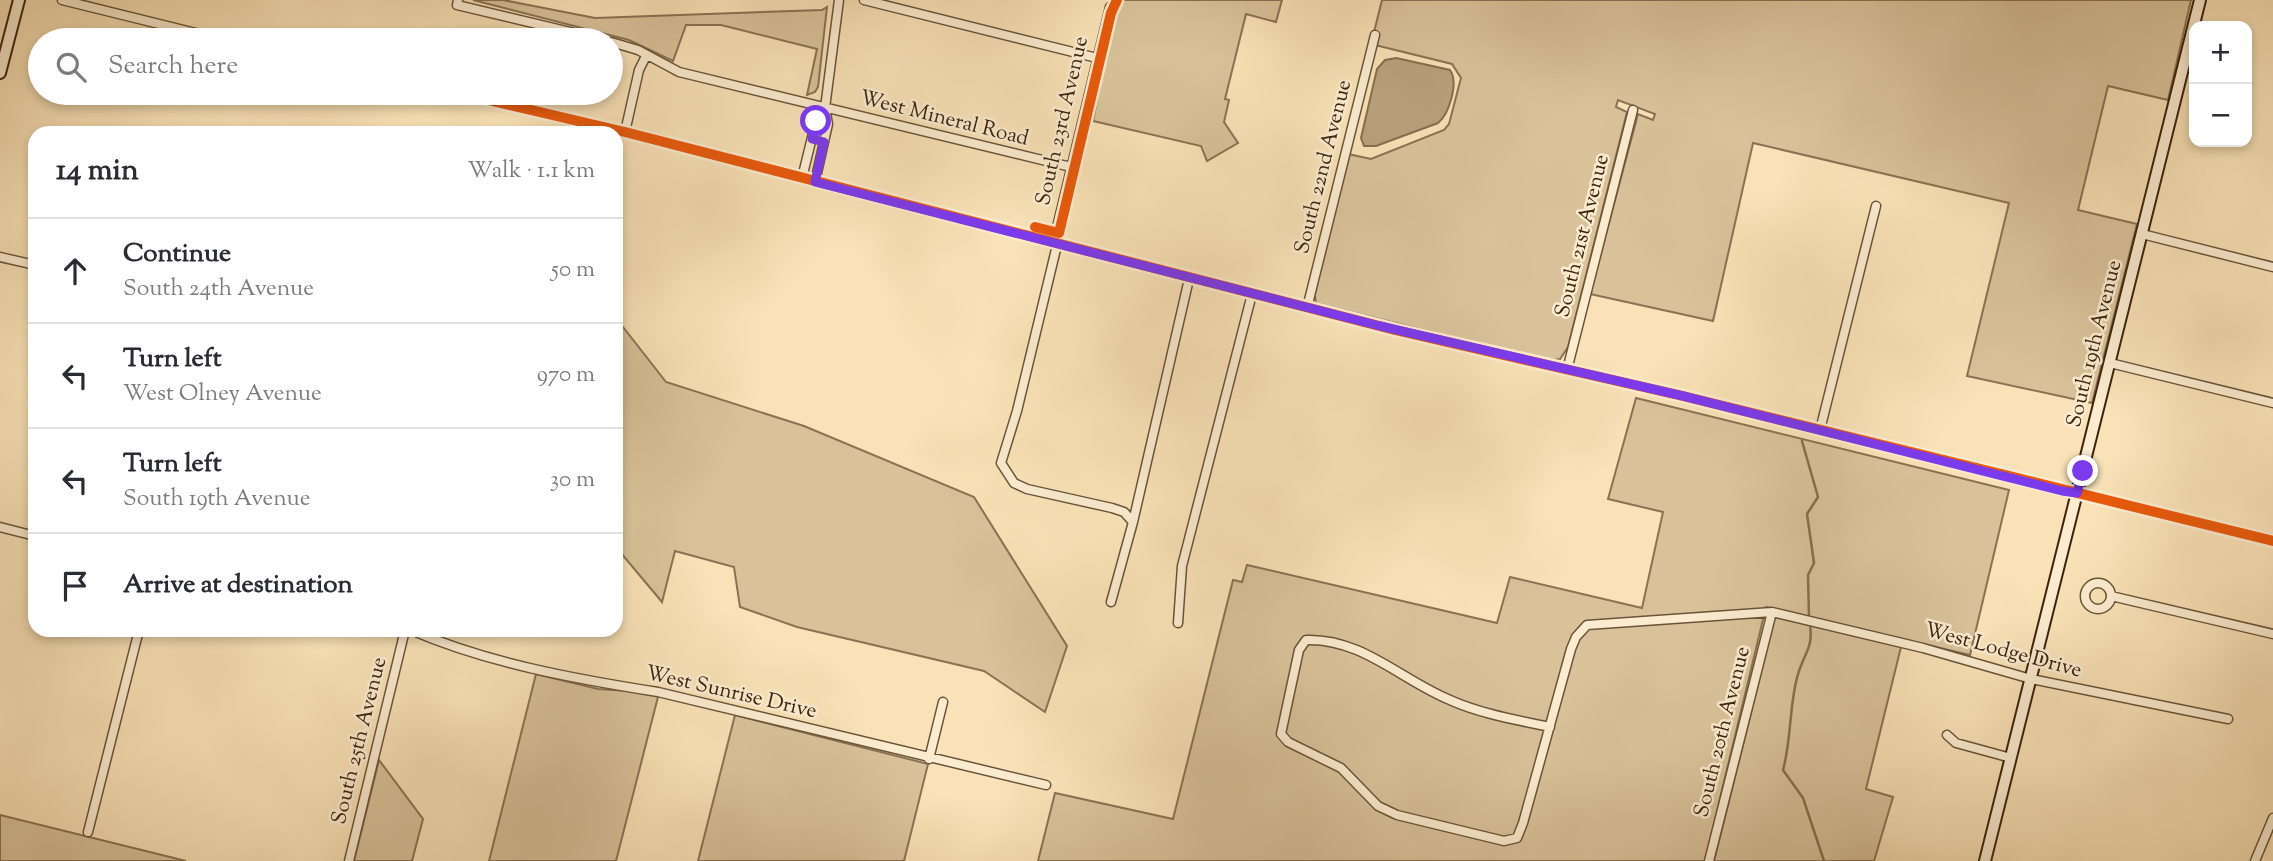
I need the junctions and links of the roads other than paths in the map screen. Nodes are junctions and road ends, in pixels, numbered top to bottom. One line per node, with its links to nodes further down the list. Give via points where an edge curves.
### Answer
1 (19, 0): 14 (street)
2 (62, 0): 8 (street)
3 (839, 0): 16 (street)
4 (864, 0): 13 (street)
5 (2200, 0): 26 (street, South 19th Avenue)
6 (458, 2): 9 (street)
7 (1110, 7): 13 (street, South 23rd Avenue)
8 (175, 28)
9 (558, 28)
10 (1375, 35): 33 (street, South 22nd Avenue)
11 (623, 47): 12 (street, West Mineral Road)
12 (646, 56): 16 (street, West Mineral Road, via 679,72); 19 (street)
13 (1097, 58): 22 (street, South 23rd Avenue)
14 (0, 73)
15 (509, 105): 18 (street)
16 (825, 108): 20 (street); 21 (street); 22 (street, West Mineral Road)
17 (1633, 110): 35 (street, South 21st Avenue)
18 (599, 126)
19 (625, 132): 23 (street)
20 (812, 139): 21 (street); 23 (street)
21 (824, 142): 24 (street)
22 (1071, 167): 27 (street, South 23rd Avenue)
23 (802, 178): 24 (street)
24 (815, 182): 27 (street)
25 (1876, 206): 37 (street)
26 (2142, 234): 30 (street); 34 (street, South 19th Avenue)
27 (1055, 245): 31 (street); 39 (street, South 23rd Avenue, via 1001,463 1013,483 1112,508)
28 (0, 257): 29 (street)
29 (28, 263)
30 (2273, 267)
31 (1189, 279): 32 (street); 39 (street)
32 (1252, 294): 33 (street); 46 (street, via 1182,566)
33 (1307, 308): 35 (street)
34 (2110, 363): 36 (street); 38 (street, South 19th Avenue)
35 (1567, 370): 37 (street)
36 (2273, 403)
37 (1819, 430): 38 (street)
38 (2077, 493): 42 (street); 51 (street, South 19th Avenue)
39 (1133, 522): 44 (street)
40 (0, 527): 41 (street)
41 (28, 534)
42 (2273, 541)
43 (2110, 596): 47 (street)
44 (1111, 602)
45 (1772, 612): 51 (street, West Lodge Drive); 54 (street, West Lodge Drive, via 1587,625 1571,649); 62 (street, South 20th Avenue)
46 (1178, 623)
47 (2273, 634)
48 (137, 637): 60 (street)
49 (403, 637): 61 (street, South 25th Avenue)
50 (427, 637): 57 (street, West Sunrise Drive, via 449,647 658,692)
51 (2031, 679): 53 (street, West Lodge Drive); 56 (street, South 19th Avenue)
52 (943, 702): 57 (street)
53 (2228, 719)
54 (1550, 727): 54 (street, via 1517,838 1504,841 1397,815 1378,806 1341,768 1288,742 1281,734 1299,650 1306,640 1321,639 1361,650 1449,700)
55 (1947, 735): 56 (street, via 1956,743)
56 (2011, 758): 63 (street, South 19th Avenue)
57 (929, 759): 58 (street, West Sunrise Drive)
58 (1046, 785)
59 (2273, 818): 64 (street)
60 (88, 832)
61 (349, 861)
62 (1709, 861)
63 (1985, 861)
64 (2255, 861)

